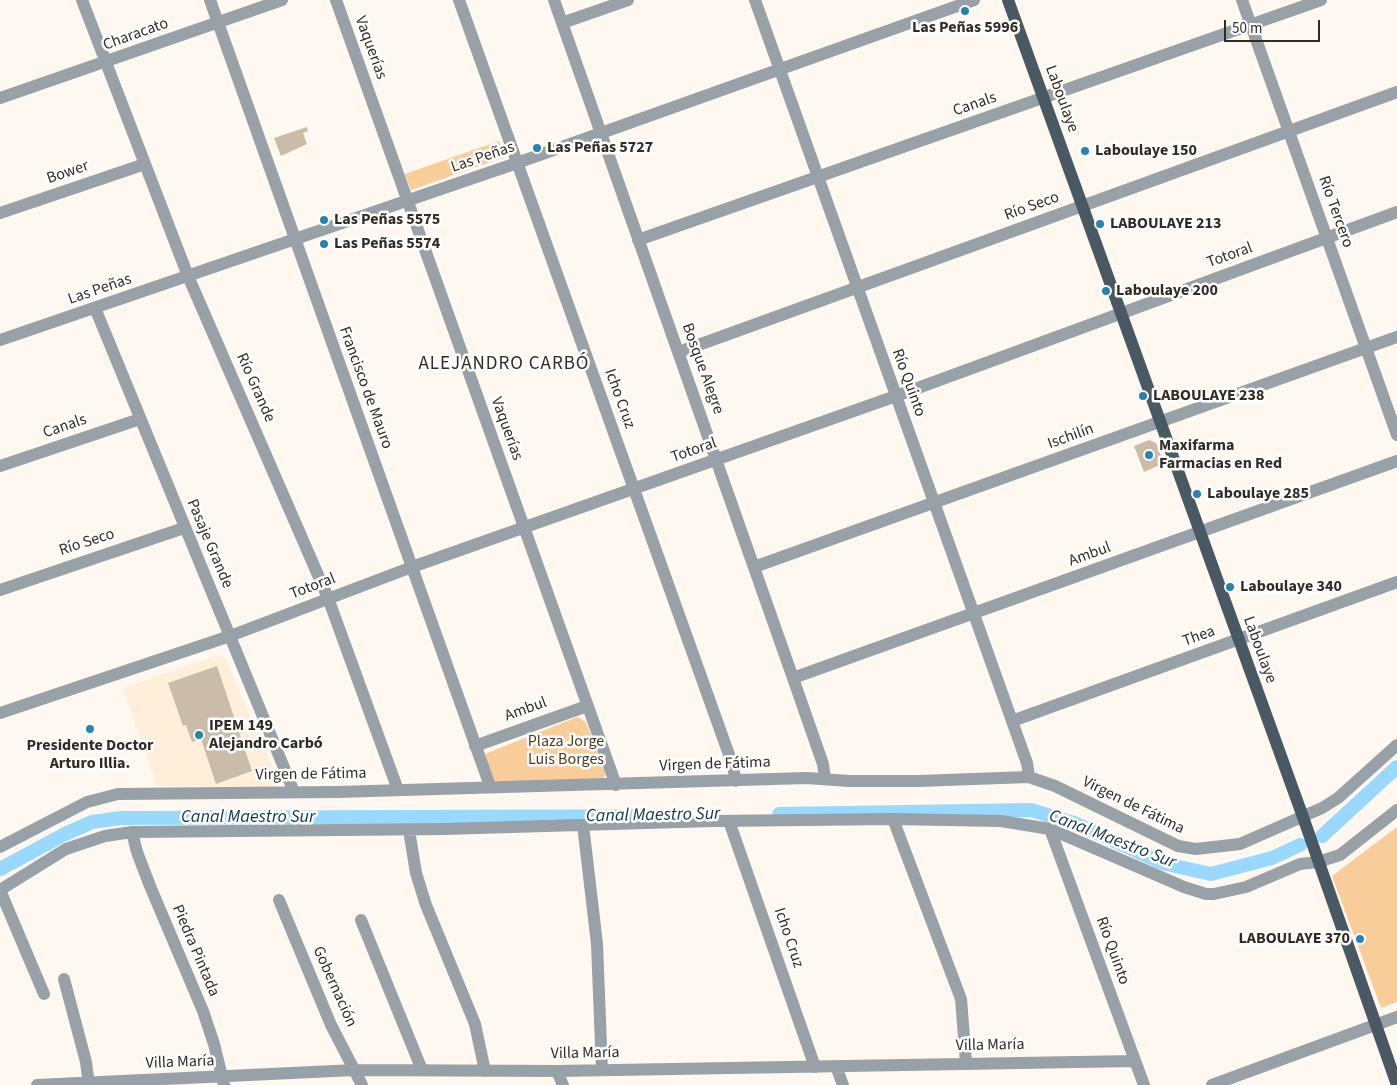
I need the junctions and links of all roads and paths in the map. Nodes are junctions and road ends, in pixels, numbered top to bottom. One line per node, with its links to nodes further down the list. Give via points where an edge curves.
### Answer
1 (82, 0): 16 (street, Río Grande)
2 (210, 0): 13 (street, Francisco de Mauro)
3 (282, 0): 13 (street, Characato)
4 (336, 0): 26 (street, Vaquerías)
5 (459, 0): 23 (street, Icho Cruz)
6 (554, 0): 14 (street, Bosque Alegre)
7 (628, 0): 14 (street)
8 (754, 0): 17 (street, Río Quinto)
9 (974, 0): 17 (street, Las Peñas)
10 (1008, 0): 20 (main road, Laboulaye)
11 (1242, 0): 15 (street, Río Tercero)
12 (1321, 0): 15 (street, Canals)
13 (218, 23): 16 (street, Characato); 31 (street, Francisco de Mauro)
14 (562, 23): 22 (street, Bosque Alegre)
15 (1251, 26): 20 (street, Canals); 21 (street, Río Tercero)
16 (106, 63): 19 (street, Characato); 24 (street, Río Grande)
17 (779, 69): 22 (street, Las Peñas); 25 (street, Río Quinto)
18 (1397, 92): 21 (street, Río Seco)
19 (0, 98)
20 (1044, 98): 25 (street, Canals); 27 (main road, Laboulaye)
21 (1289, 132): 27 (street, Río Seco); 30 (street, Río Tercero)
22 (600, 133): 23 (street, Las Peñas); 32 (street, Bosque Alegre)
23 (517, 163): 26 (street, Las Peñas); 48 (street, Icho Cruz)
24 (145, 164): 29 (street, Bower); 33 (street, Río Grande)
25 (818, 178): 32 (street, Canals); 34 (street, Río Quinto)
26 (407, 201): 31 (street, Las Peñas); 51 (street, Vaquerías)
27 (1083, 206): 34 (street, Río Seco); 36 (main road, Laboulaye)
28 (1397, 212): 30 (street, Totoral)
29 (0, 213)
30 (1327, 238): 36 (street, Totoral); 39 (street, Río Tercero)
31 (295, 240): 33 (street, Las Peñas); 53 (street, Francisco de Mauro)
32 (638, 240): 40 (street, Bosque Alegre)
33 (188, 276): 35 (street, Las Peñas); 57 (street, Río Grande)
34 (857, 288): 40 (street, Río Seco); 41 (street, Río Quinto)
35 (95, 308): 38 (street, Las Peñas); 42 (street, Pasaje Grande)
36 (1120, 313): 41 (street, Totoral); 43 (main road, Laboulaye)
37 (1397, 337): 39 (street, Ischilín)
38 (0, 340)
39 (1366, 348): 43 (street, Ischilín); 44 (street, Río Tercero)
40 (679, 352): 45 (street, Bosque Alegre)
41 (896, 396): 45 (street, Totoral); 49 (street, Río Quinto)
42 (140, 419): 47 (street, Canals); 50 (street, Pasaje Grande)
43 (1159, 423): 49 (street, Ischilín); 52 (main road, Laboulaye)
44 (1397, 435)
45 (717, 460): 48 (street, Totoral); 54 (street, Bosque Alegre)
46 (1397, 461): 52 (street, Ambul)
47 (0, 466)
48 (634, 489): 51 (street, Totoral); 69 (street, Icho Cruz)
49 (934, 503): 54 (street, Ischilín); 58 (street, Río Quinto)
50 (184, 528): 56 (street, Río Seco); 59 (street, Pasaje Grande)
51 (523, 528): 53 (street, Totoral); 62 (street, Vaquerías)
52 (1199, 533): 58 (street, Ambul); 60 (main road, Laboulaye)
53 (412, 567): 57 (street, Totoral); 66 (street, Francisco de Mauro)
54 (754, 567): 61 (street, Bosque Alegre)
55 (1397, 582): 60 (street, Thea)
56 (0, 590)
57 (328, 598): 59 (street, Totoral); 72 (street, Río Grande)
58 (974, 614): 61 (street, Ambul); 64 (street, Río Quinto)
59 (230, 636): 63 (street, Totoral); 73 (street, Pasaje Grande)
60 (1238, 640): 64 (street, Thea); 75 (main road, Laboulaye)
61 (793, 678): 68 (street, Bosque Alegre)
62 (587, 706): 66 (street, Ambul); 70 (street, Vaquerías)
63 (0, 713)
64 (1012, 722): 67 (street, Río Quinto)
65 (1397, 745): 75 (street, Virgen de Fátima, via 1338,798)
66 (475, 746): 71 (street, Francisco de Mauro)
67 (1029, 777): 68 (street, Virgen de Fátima, via 918,781); 75 (street, Virgen de Fátima, via 1055,786 1187,849 1240,844)
68 (826, 779): 69 (street, Virgen de Fátima)
69 (736, 781): 70 (street, Virgen de Fátima)
70 (616, 784): 71 (street, Virgen de Fátima)
71 (490, 786): 72 (street, Virgen de Fátima)
72 (398, 790): 73 (street, Virgen de Fátima)
73 (294, 792): 82 (street, Virgen de Fátima, via 101,796)
74 (1397, 810): 83 (street, via 1346,851)
75 (1303, 817): 83 (main road, Laboulaye)
76 (893, 819): 77 (street); 79 (street, via 1001,821); 92 (street, via 961,998)
77 (729, 821): 78 (street); 93 (street, Icho Cruz)
78 (583, 825): 80 (street); 97 (street, via 597,944)
79 (1050, 829): 83 (street, via 1206,894 1238,889 1300,864); 91 (street, Río Quinto)
80 (409, 830): 81 (street); 98 (street, via 416,873 426,905 475,1024)
81 (132, 832): 84 (street, via 105,836 66,849); 100 (street, Piedra Pintada, via 150,886 203,1011)
82 (0, 847)
83 (1318, 862): 90 (main road, Laboulaye)
84 (0, 890): 88 (street)
85 (278, 900): 95 (street, Gobernación, via 331,1025)
86 (361, 920): 96 (street)
87 (64, 979): 101 (street, via 86,1062)
88 (44, 994)
89 (1397, 1017): 90 (street)
90 (1375, 1024): 107 (street); 108 (main road, Laboulaye)
91 (1135, 1060): 92 (street, Villa María); 106 (street, Río Quinto)
92 (966, 1063): 94 (street, Villa María)
93 (815, 1066): 94 (street, Villa María); 97 (street, Villa María)
94 (836, 1066): 105 (street)
95 (355, 1070): 96 (street, Villa María); 100 (street, Villa María); 103 (street, Gobernación)
96 (422, 1070): 98 (street, Villa María)
97 (602, 1070): 99 (street, Villa María)
98 (486, 1071): 99 (street, Villa María)
99 (557, 1071): 104 (street)
100 (223, 1081): 101 (street, Villa María)
101 (88, 1084): 102 (street, Villa María)
102 (37, 1085)
103 (362, 1085)
104 (563, 1085)
105 (844, 1085)
106 (1144, 1085)
107 (1212, 1085)
108 (1397, 1085)

